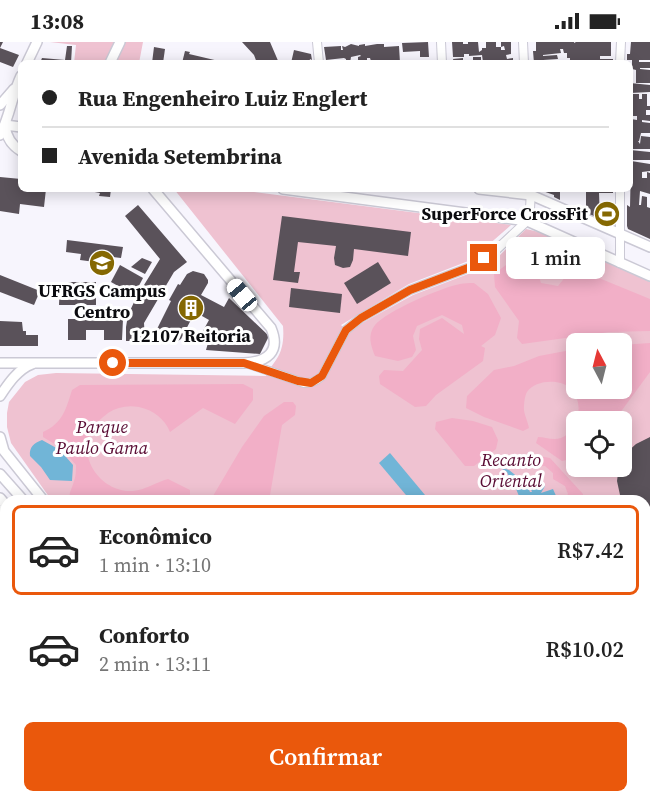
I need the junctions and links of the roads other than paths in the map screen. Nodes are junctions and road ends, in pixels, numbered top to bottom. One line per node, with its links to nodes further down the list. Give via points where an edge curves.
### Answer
1 (37, 42): 7 (main road)
2 (120, 42): 8 (main road)
3 (316, 42): 9 (street)
4 (441, 42): 10 (street)
5 (523, 42): 11 (street)
6 (621, 42): 12 (street)
7 (28, 60)
8 (111, 60)
9 (319, 60)
10 (442, 60)
11 (524, 60)
12 (621, 60)
13 (18, 81): 15 (main road)
14 (18, 83): 16 (main road)
15 (0, 105)
16 (3, 125): 17 (main road); 18 (main road); 19 (main road)
17 (18, 128)
18 (0, 135)
19 (18, 148)
20 (158, 192): 31 (main road, via 271,328 274,342 268,356)
21 (306, 192): 24 (main road)
22 (531, 192): 24 (street); 25 (main road)
23 (620, 192): 25 (street)
24 (527, 221): 27 (main road); 31 (street, via 473,266 410,290 361,318 346,330 317,380 304,383)
25 (620, 234): 26 (main road); 27 (street)
26 (650, 247)
27 (620, 263): 28 (main road)
28 (650, 276)
29 (0, 363): 30 (main road)
30 (38, 363): 31 (main road); 32 (main road, via 18,372)
31 (244, 363)
32 (2, 393): 33 (main road)
33 (0, 404)
34 (0, 437): 35 (main road)
35 (2, 450): 38 (main road)
36 (0, 474): 37 (main road)
37 (19, 495)
38 (39, 495)

